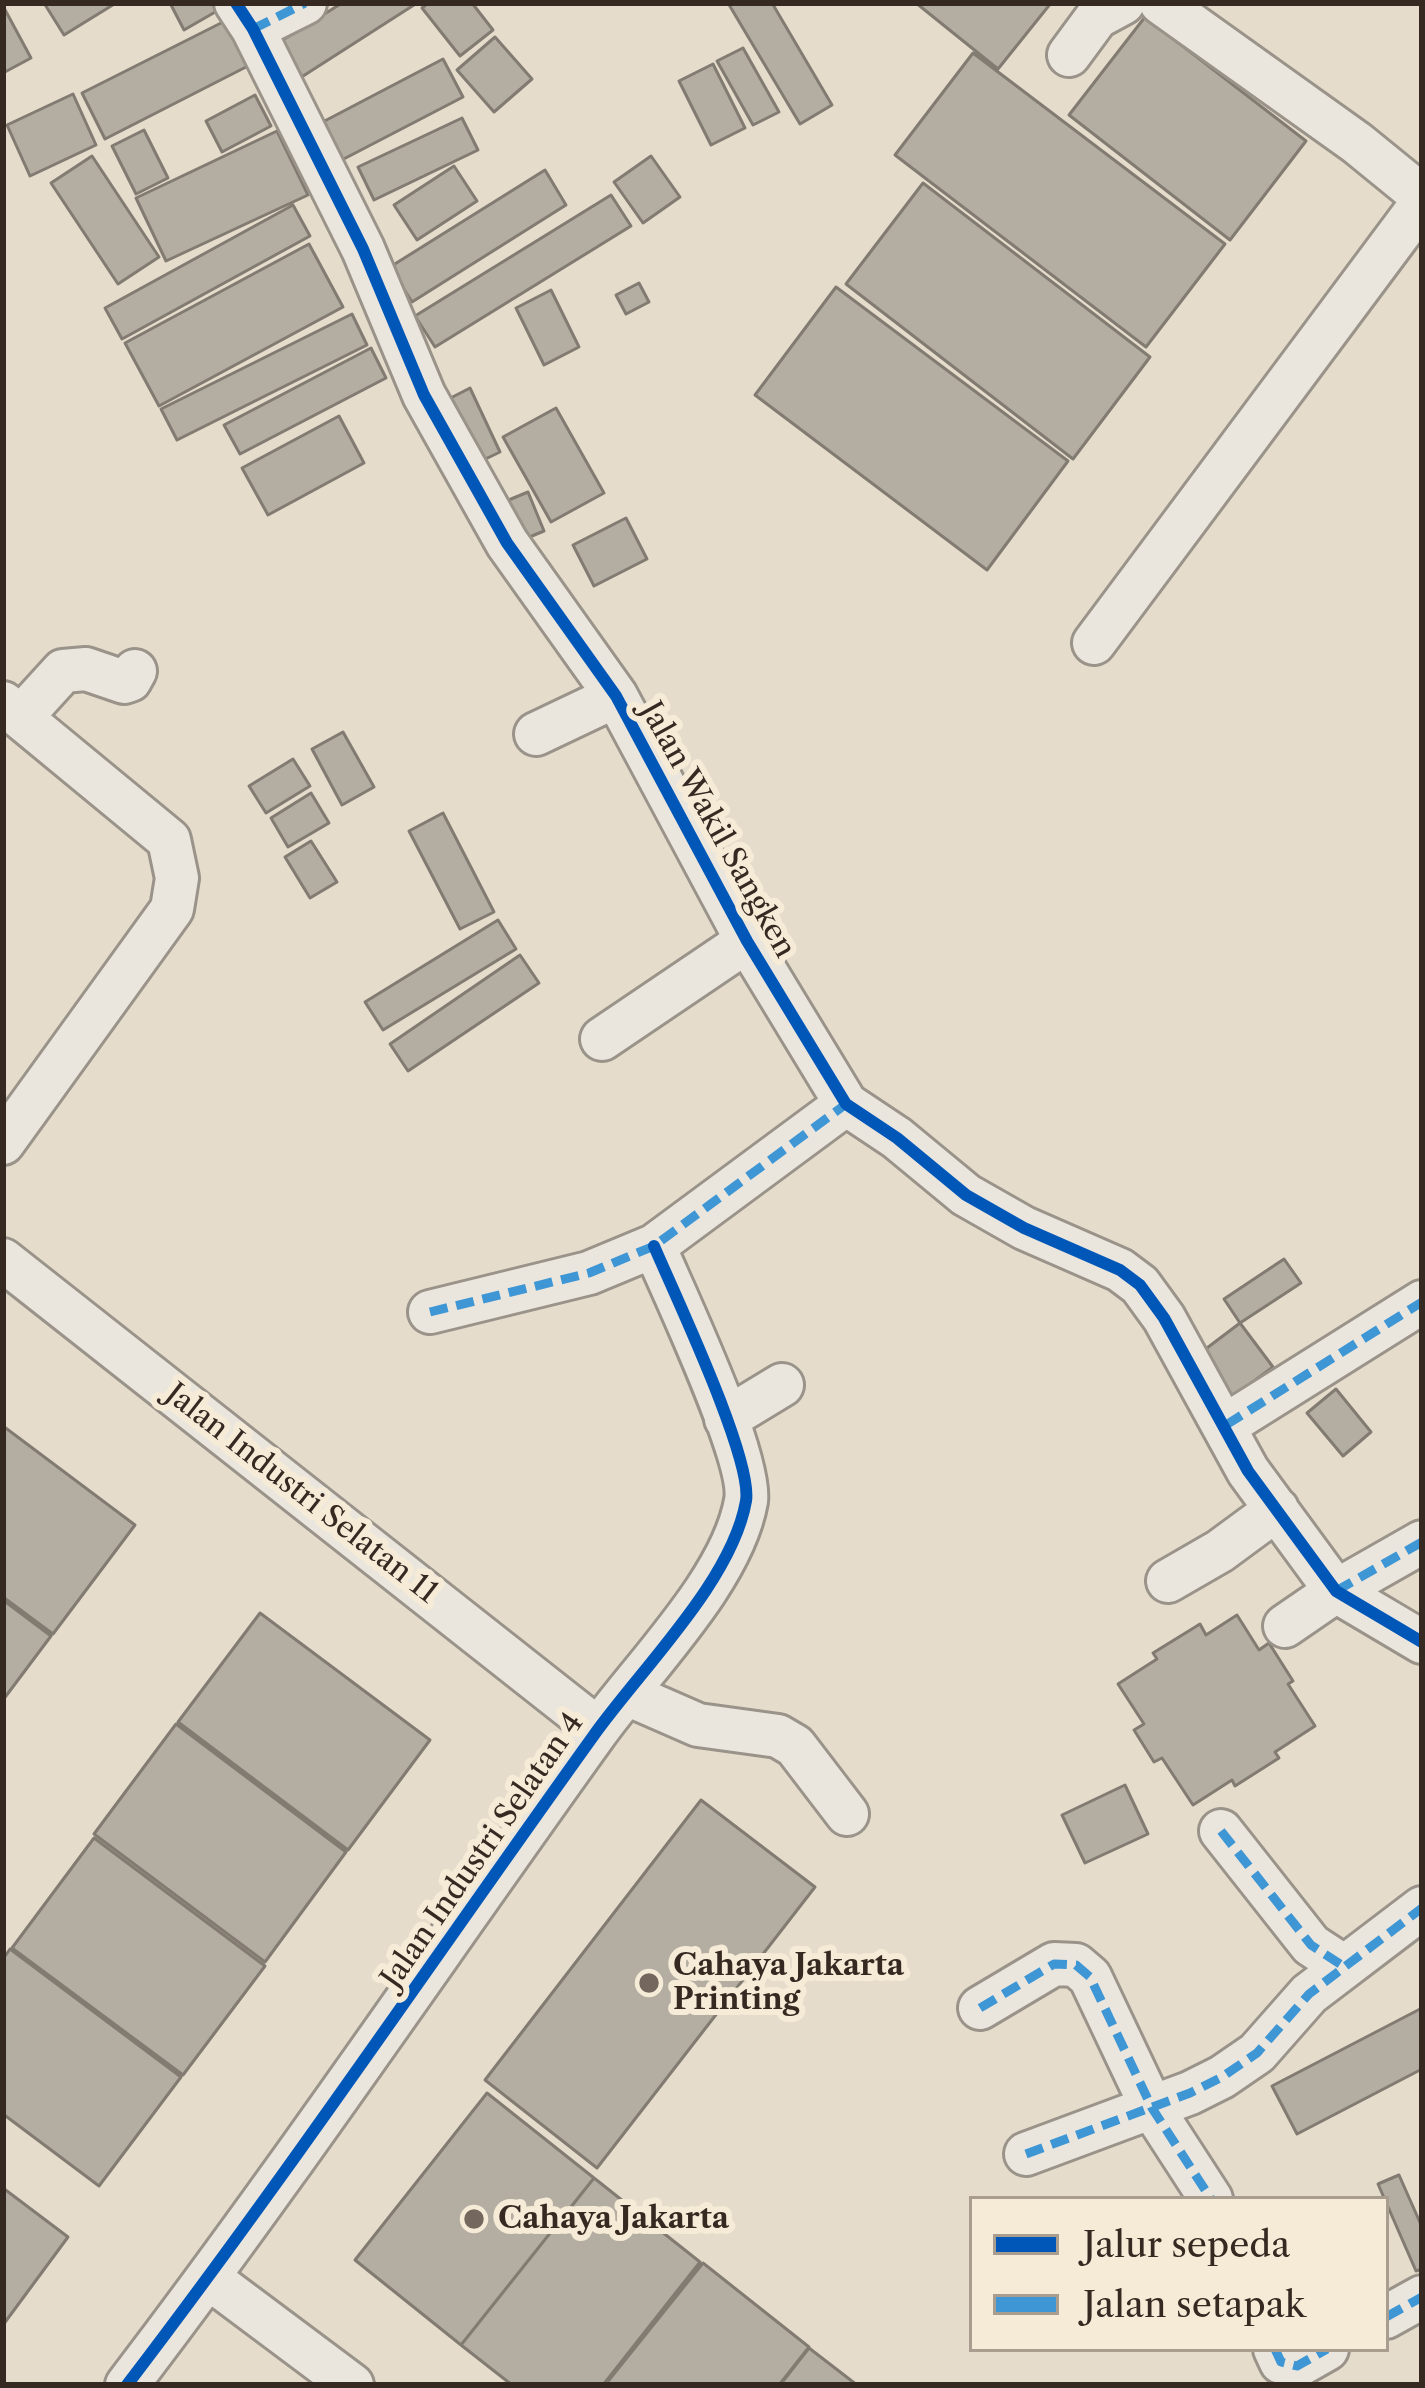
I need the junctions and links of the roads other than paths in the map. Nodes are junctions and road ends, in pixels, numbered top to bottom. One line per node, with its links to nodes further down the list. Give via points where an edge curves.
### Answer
1 (305, 3): 4 (street)
2 (1123, 3): 5 (street, via 1096,17)
3 (1161, 3): 6 (street, via 1358,142)
4 (245, 16): 9 (street, Jalan Wakil Sangken, via 363,249 424,395 507,543)
5 (1069, 55)
6 (1422, 200): 7 (street)
7 (1094, 644)
8 (135, 670): 10 (street, via 124,682 63,670)
9 (616, 696): 11 (street); 12 (street, Jalan Wakil Sangken)
10 (12, 710): 15 (street, via 169,840 177,878 172,909)
11 (536, 734)
12 (747, 940): 13 (street); 14 (street, Jalan Wakil Sangken)
13 (602, 1040)
14 (846, 1104): 16 (street); 22 (street, Jalan Wakil Sangken, via 966,1195 1140,1285)
15 (3, 1143)
16 (654, 1246): 19 (street, via 589,1274); 21 (street, Jalan Industri Selatan 4)
17 (3, 1260): 30 (street, Jalan Industri Selatan 11)
18 (1422, 1302): 22 (street)
19 (430, 1312)
20 (782, 1385): 21 (street)
21 (727, 1419): 29 (street, Jalan Industri Selatan 4, via 747,1496 731,1552)
22 (1226, 1425): 23 (street, Jalan Wakil Sangken)
23 (1277, 1509): 25 (street); 26 (street, Jalan Wakil Sangken)
24 (1422, 1543): 26 (street)
25 (1168, 1581)
26 (1336, 1591): 27 (street); 28 (street)
27 (1285, 1626)
28 (1422, 1642)
29 (627, 1694): 30 (street, Jalan Industri Selatan 4); 31 (street, via 698,1725 778,1736)
30 (598, 1729): 39 (street, Jalan Industri Selatan 4)
31 (848, 1814)
32 (1221, 1831): 34 (street, via 1311,1945)
33 (1422, 1908): 34 (street)
34 (1343, 1966): 36 (street, via 1257,2053)
35 (980, 2008): 36 (street, via 1054,1964 1076,1965 1090,1977)
36 (1152, 2108): 37 (street); 38 (street)
37 (1026, 2154)
38 (1209, 2196)
39 (209, 2278): 44 (street, Jalan Industri Selatan 4); 45 (street)
40 (1422, 2297): 41 (street)
41 (1389, 2315)
42 (1277, 2352): 43 (street, via 1297,2366)
43 (1322, 2352)
44 (127, 2385)
45 (352, 2385)

